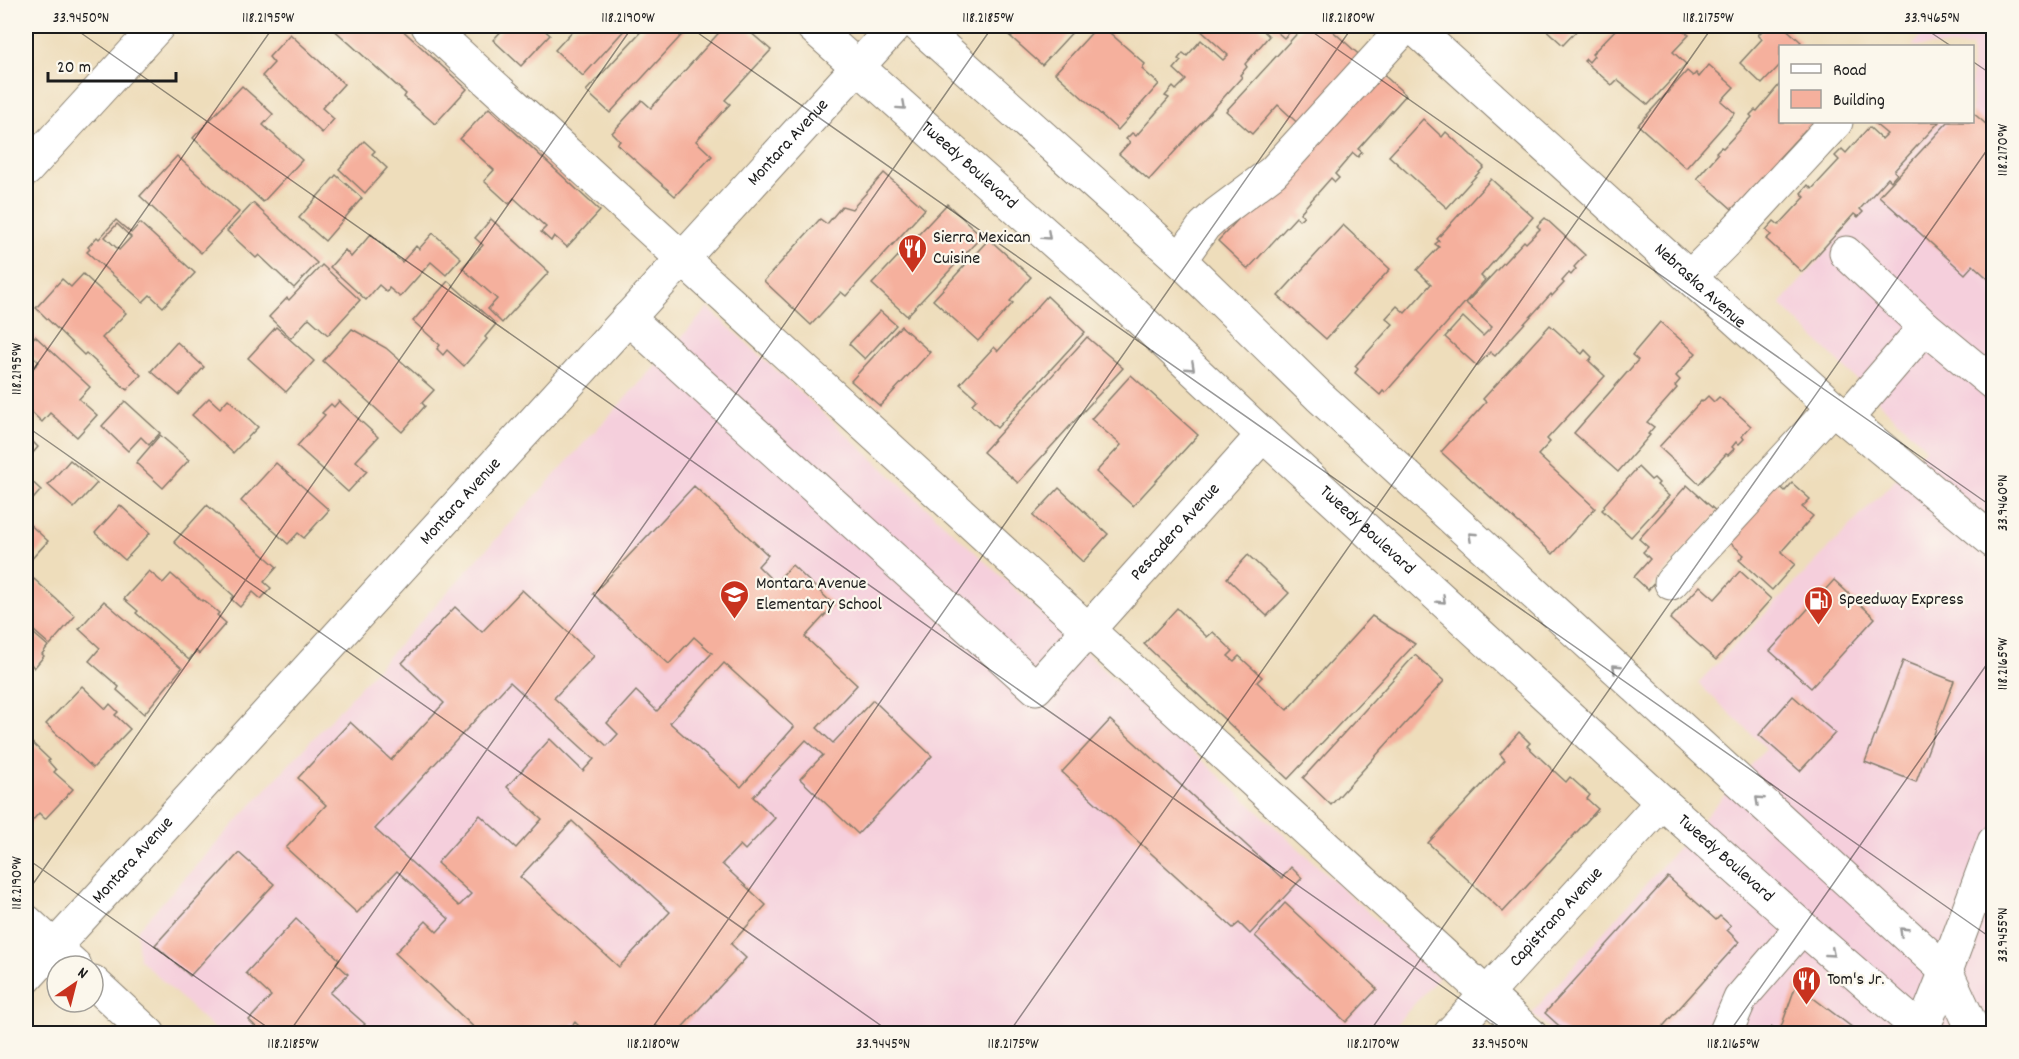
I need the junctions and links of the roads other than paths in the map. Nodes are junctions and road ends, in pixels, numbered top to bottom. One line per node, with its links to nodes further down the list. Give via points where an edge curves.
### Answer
1 (158, 26): 10 (main road)
2 (428, 26): 12 (main road)
3 (812, 26): 8 (main road, Tweedy Boulevard)
4 (895, 26): 8 (main road, Montara Avenue)
5 (919, 26): 13 (main road)
6 (1406, 26): 13 (main road, via 1273,172 1204,226)
7 (1412, 26): 14 (main road, Nebraska Avenue)
8 (858, 67): 12 (main road, Montara Avenue); 19 (main road, Tweedy Boulevard, one-way to 19, via 1125,305)
9 (1835, 123): 14 (main road)
10 (26, 170)
11 (1846, 253): 16 (main road)
12 (683, 258): 15 (main road, Montara Avenue); 22 (main road)
13 (1180, 260): 30 (main road, one-way to 13, via 1319,396)
14 (1690, 277): 18 (main road, Nebraska Avenue)
15 (628, 318): 22 (main road, Pescadero Avenue, via 1036,688); 28 (main road, Montara Avenue)
16 (1925, 327): 17 (main road); 18 (main road)
17 (1994, 384)
18 (1839, 413): 20 (main road, Nebraska Avenue); 21 (main road)
19 (1263, 435): 22 (main road, Pescadero Avenue); 23 (main road, Tweedy Boulevard, one-way to 23)
20 (1994, 542)
21 (1671, 583)
22 (1088, 628): 33 (main road)
23 (1662, 802): 26 (main road, Tweedy Boulevard); 33 (main road, Capistrano Avenue)
24 (1994, 842): 30 (main road)
25 (26, 921): 27 (main road)
26 (1792, 938): 34 (main road, Tweedy Boulevard, one-way to 34); 38 (main road, via 1740,999); 39 (main road)
27 (63, 954)
28 (67, 954)
29 (45, 967): 31 (main road, Montara Avenue)
30 (1946, 971): 34 (main road); 40 (main road)
31 (26, 978)
32 (105, 993): 35 (main road)
33 (1487, 993): 36 (main road, Capistrano Avenue); 37 (main road)
34 (1922, 1033)
35 (149, 1034)
36 (1450, 1034)
37 (1530, 1034)
38 (1725, 1034)
39 (1749, 1034)
40 (1976, 1034)

